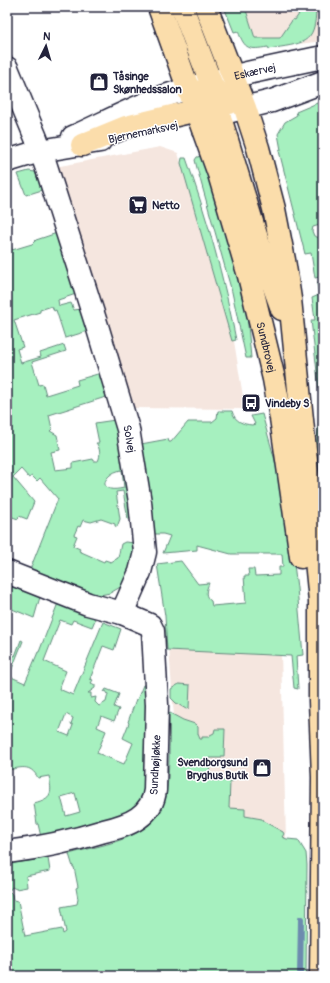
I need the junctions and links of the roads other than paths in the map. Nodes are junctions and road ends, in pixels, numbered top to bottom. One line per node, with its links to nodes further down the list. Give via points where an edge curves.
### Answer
1 (159, 7): 9 (main road, Sundbrovej)
2 (182, 7): 8 (main road)
3 (206, 7): 6 (main road, Sundbrovej)
4 (323, 57): 6 (street, Eskærvej)
5 (7, 68): 13 (street, Solvej)
6 (233, 78): 8 (street, Eskærvej); 10 (main road, Sundbrovej); 11 (main road, via 230,94)
7 (323, 82): 10 (street)
8 (210, 83): 9 (street, Eskærvej); 11 (main road, via 215,91)
9 (188, 89): 11 (main road, Sundbrovej); 13 (street, Bjernemarksvej, via 152,101)
10 (245, 108): 11 (street); 15 (main road, Sundbrovej, via 280,237 288,280)
11 (210, 110): 12 (main road, via 126,127); 15 (main road); 18 (main road, Sundbrovej, via 221,181 258,310 274,379)
12 (82, 145): 13 (street, Bjernemarksvej)
13 (40, 152): 14 (street, Bjernemarksvej); 17 (street, Solvej, via 96,321 131,445 145,548 140,572)
14 (7, 161)
15 (294, 342): 18 (main road, Sundbrovej, via 320,601)
16 (7, 572): 17 (street, via 88,604)
17 (122, 612): 19 (street, Sundhøjløkke, via 150,625 153,631 157,727 156,784 152,802 143,814 124,825 58,843)
18 (320, 701): 20 (main road, Sundbrovej, via 323,777)
19 (7, 852)
20 (321, 976)

